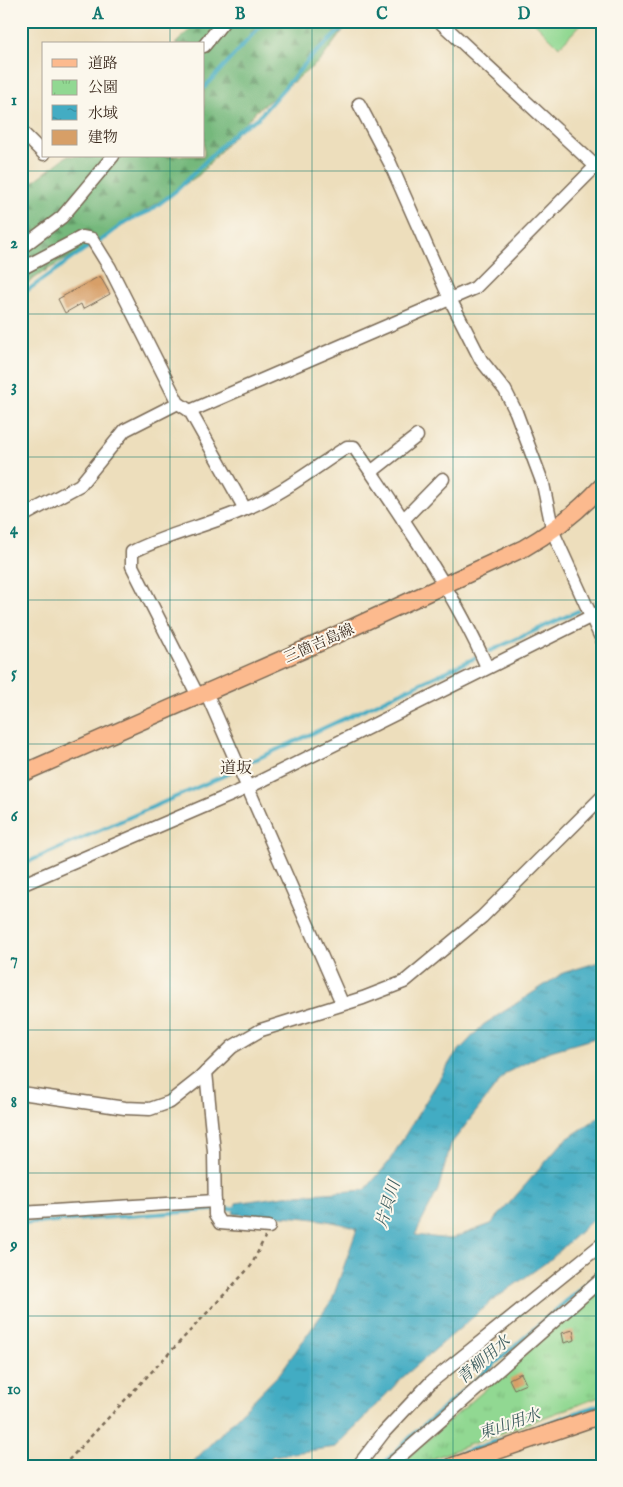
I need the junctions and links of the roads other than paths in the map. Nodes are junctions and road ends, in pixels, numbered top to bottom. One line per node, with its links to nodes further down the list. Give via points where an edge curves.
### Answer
1 (224, 21): 3 (street)
2 (439, 21): 8 (street)
3 (205, 45)
4 (358, 104): 11 (street, via 390,163)
5 (21, 130): 6 (street)
6 (42, 153)
7 (111, 158): 9 (street, via 62,217)
8 (599, 169): 11 (street, via 475,288)
9 (21, 248)
10 (21, 270): 12 (street, via 82,237 92,239)
11 (450, 299): 13 (street); 21 (street, via 482,360 505,390 516,412 544,484)
12 (178, 403): 13 (street); 19 (street, via 125,430 80,486)
13 (190, 411): 18 (street)
14 (417, 436): 15 (street)
15 (371, 472): 18 (street, via 354,447 347,448); 20 (street)
16 (443, 479): 20 (street)
17 (602, 486): 21 (main road, 三箇吉島線)
18 (245, 510): 26 (street, via 154,541 132,552 132,566)
19 (21, 517)
20 (403, 520): 22 (street)
21 (553, 532): 22 (main road, 三箇吉島線); 23 (street)
22 (446, 586): 25 (street); 26 (main road, 三箇吉島線)
23 (597, 614): 24 (street); 25 (street)
24 (602, 640)
25 (487, 667): 28 (street, via 357,735)
26 (202, 694): 27 (main road, 三箇吉島線); 28 (street)
27 (21, 774)
28 (244, 782): 30 (street); 31 (street)
29 (602, 797): 31 (street, via 482,917 404,982)
30 (21, 885)
31 (342, 1003): 32 (street, via 261,1030 232,1047)
32 (206, 1072): 33 (street, via 170,1102 150,1109); 34 (street)
33 (21, 1093)
34 (215, 1201): 35 (street); 36 (street, via 215,1215 220,1223)
35 (21, 1213)
36 (269, 1227)
37 (602, 1244): 40 (street, via 431,1382 384,1432)
38 (602, 1278): 41 (street)
39 (602, 1415): 42 (main road)
40 (358, 1466)
41 (389, 1466)
42 (453, 1466)

